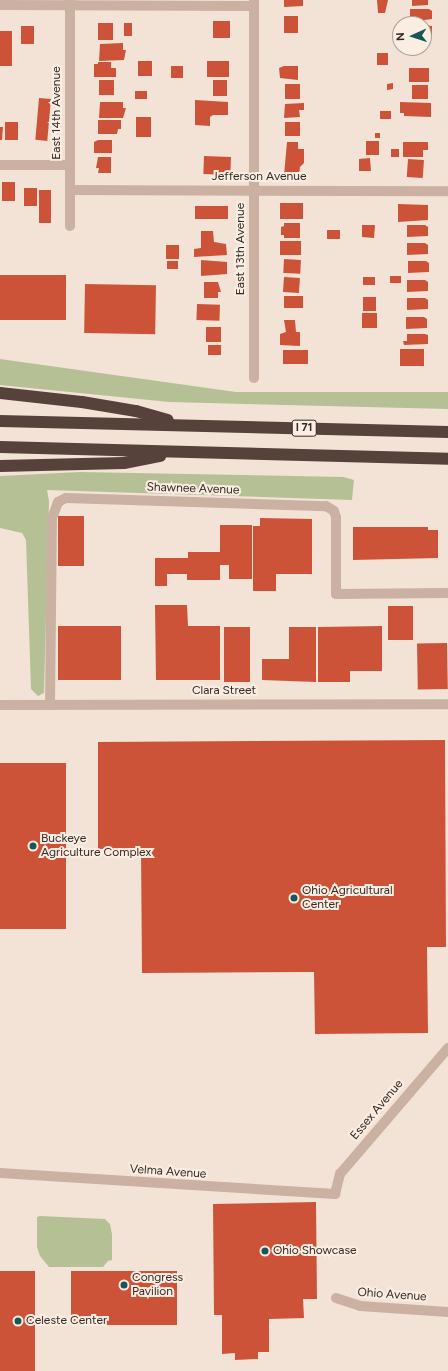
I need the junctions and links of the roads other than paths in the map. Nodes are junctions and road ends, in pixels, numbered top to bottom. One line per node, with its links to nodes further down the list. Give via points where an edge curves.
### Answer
1 (70, 3): 2 (street); 3 (street); 5 (street, East 14th Avenue)
2 (254, 3): 7 (street, East 13th Avenue)
3 (0, 5)
4 (0, 165): 5 (street)
5 (70, 165): 6 (street, East 14th Avenue)
6 (70, 190): 7 (street, Jefferson Avenue); 9 (street, East 14th Avenue)
7 (254, 190): 8 (street, Jefferson Avenue); 10 (street, East 13th Avenue)
8 (448, 191)
9 (70, 226)
10 (254, 378)
11 (0, 393): 13 (highway, via 136,411)
12 (0, 421): 13 (highway, I 71)
13 (185, 425): 15 (highway, I 71)
14 (448, 427): 15 (highway)
15 (424, 431): 16 (highway, I 71)
16 (448, 432)
17 (0, 447): 18 (highway, I 71)
18 (186, 452): 19 (highway, I 71); 21 (highway, via 124,463)
19 (422, 458): 20 (highway, I 71); 22 (highway)
20 (448, 459)
21 (0, 466)
22 (448, 466)
23 (448, 593): 26 (street, Shawnee Avenue, via 336,594 336,517 334,511 326,506 66,498 58,502 52,518)
24 (448, 704): 26 (street, Clara Street)
25 (0, 705): 26 (street, Clara Street)
26 (50, 705)
27 (448, 1048): 29 (street, Essex Avenue, via 340,1174)
28 (0, 1173): 29 (street, Velma Avenue)
29 (335, 1194)
30 (336, 1298): 31 (street, Ohio Avenue, via 360,1306)
31 (448, 1312)

